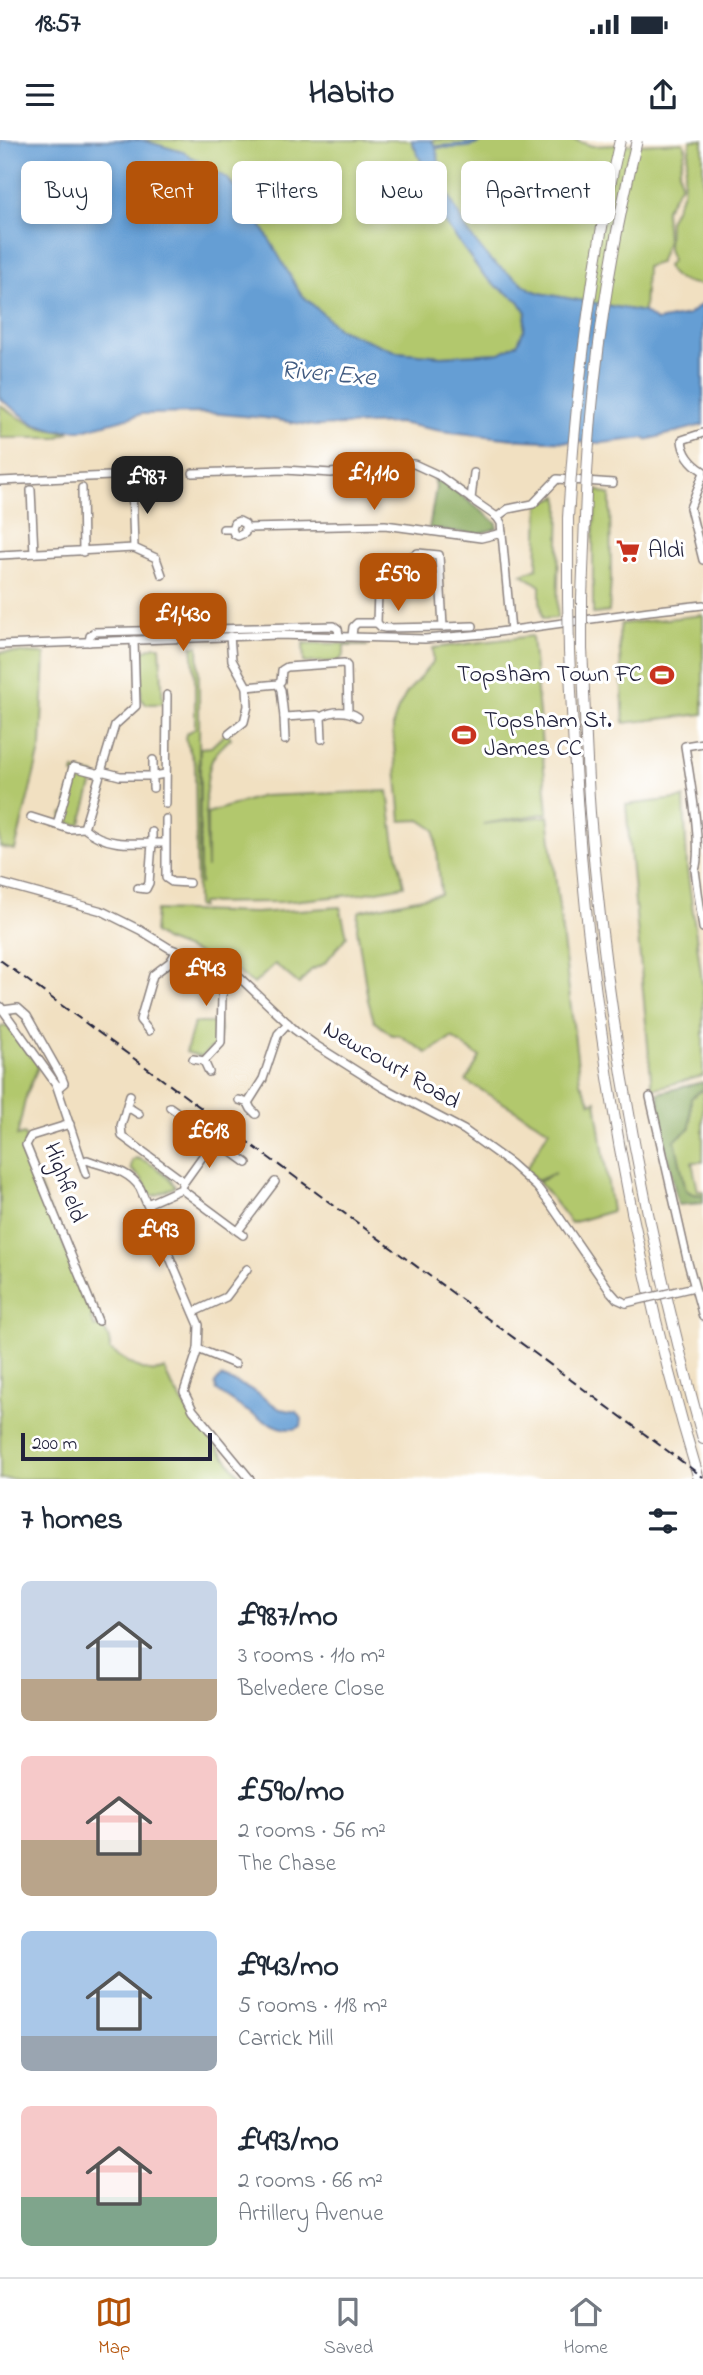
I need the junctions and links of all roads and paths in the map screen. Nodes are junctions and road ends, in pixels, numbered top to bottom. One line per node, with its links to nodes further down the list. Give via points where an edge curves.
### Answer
1 (620, 140): 106 (highway, bridge, via 585,329 568,518 578,826 613,1108 663,1348)
2 (637, 140): 104 (highway, bridge, via 609,277 593,398 582,649 592,825 627,1104 663,1281)
3 (703, 433): 6 (street, via 682,440 682,444)
4 (193, 473): 13 (street, via 331,473 414,464)
5 (474, 473): 13 (street)
6 (703, 473): 17 (street, via 690,508)
7 (155, 474): 8 (street)
8 (0, 481)
9 (613, 483): 14 (street, via 557,479 533,504 508,509)
10 (132, 485): 18 (street)
11 (82, 488): 20 (street)
12 (31, 490): 21 (street)
13 (471, 499): 14 (street)
14 (497, 517): 16 (street)
15 (227, 529): 16 (street, via 239,521 247,528 385,526 481,538)
16 (502, 533): 32 (street)
17 (702, 547): 24 (street)
18 (134, 548): 20 (street); 26 (street, via 156,558)
19 (405, 549): 23 (street)
20 (83, 552): 21 (street)
21 (34, 554): 22 (street)
22 (0, 555)
23 (412, 556): 25 (street); 30 (street, via 439,555)
24 (703, 559)
25 (411, 567)
26 (162, 575)
27 (378, 591): 29 (street)
28 (703, 606): 32 (street)
29 (377, 623): 30 (street, via 385,628); 35 (street, via 356,624)
30 (443, 626): 31 (street)
31 (473, 626)
32 (511, 631): 35 (street, via 425,639)
33 (340, 635): 34 (street); 35 (street); 37 (street, via 334,626 94,632)
34 (230, 636): 36 (street); 40 (street, via 232,660)
35 (352, 636)
36 (134, 640): 37 (street); 53 (street, via 136,706 115,725)
37 (89, 642): 38 (street)
38 (0, 645)
39 (278, 684): 40 (street); 44 (street, via 284,668 344,663); 45 (street)
40 (247, 687): 48 (street, via 247,715)
41 (167, 695): 42 (street)
42 (167, 708): 43 (street); 54 (street)
43 (177, 709)
44 (348, 712): 46 (street); 47 (street)
45 (284, 717): 46 (street); 50 (street)
46 (321, 717): 49 (street)
47 (358, 717)
48 (229, 734)
49 (322, 739)
50 (285, 740)
51 (703, 743): 65 (street, via 685,746)
52 (153, 760): 55 (street)
53 (100, 773): 55 (street); 60 (street, via 73,767); 61 (street)
54 (166, 774): 55 (street); 57 (street)
55 (153, 776): 56 (street)
56 (153, 788)
57 (166, 804)
58 (31, 817): 60 (street)
59 (166, 819): 64 (street)
60 (57, 825): 61 (street)
61 (84, 828): 63 (street, via 104,840)
62 (152, 832): 63 (street)
63 (152, 843): 64 (street); 70 (street, via 149,883 146,889)
64 (165, 843): 66 (street)
65 (700, 864): 71 (street, via 695,870)
66 (165, 866): 67 (street); 69 (street, via 169,881)
67 (175, 866)
68 (0, 883): 72 (street, Newcourt Road, via 102,911)
69 (189, 883)
70 (138, 888)
71 (703, 926)
72 (176, 951): 73 (street, Newcourt Road); 76 (street, via 152,977 140,1020)
73 (232, 973): 75 (street, Newcourt Road); 78 (street, via 222,995 221,1042)
74 (1, 1008): 80 (street); 80 (street, via 18,1008 27,1016 62,1078 64,1083)
75 (288, 1023): 84 (street, via 278,1034 263,1079); 98 (street, Newcourt Road, bridge, via 336,1058 464,1130 510,1163 537,1187 617,1299 626,1303)
76 (149, 1031)
77 (193, 1059): 78 (street)
78 (205, 1061): 79 (street)
79 (209, 1072)
80 (58, 1088): 89 (street)
81 (130, 1095): 86 (street)
82 (650, 1097): 98 (street)
83 (239, 1100): 84 (street)
84 (248, 1103): 88 (street)
85 (170, 1107): 90 (street)
86 (126, 1109): 87 (street); 95 (street, via 122,1136)
87 (139, 1114)
88 (256, 1114)
89 (70, 1124): 91 (street); 101 (street, Highfield, via 31,1136 26,1145)
90 (215, 1139): 92 (street); 95 (street)
91 (82, 1162): 93 (street); 96 (street, via 129,1175)
92 (247, 1163)
93 (86, 1174)
94 (275, 1182): 95 (street, via 240,1233)
95 (182, 1185): 96 (street)
96 (147, 1204): 99 (street)
97 (247, 1269): 99 (street, via 226,1297)
98 (692, 1288): 100 (street)
99 (194, 1312): 102 (street, via 199,1325)
100 (703, 1317)
101 (98, 1321)
102 (198, 1349): 103 (street); 105 (street, via 184,1392 193,1410)
103 (235, 1364)
104 (703, 1439)
105 (250, 1479)
106 (699, 1479)

